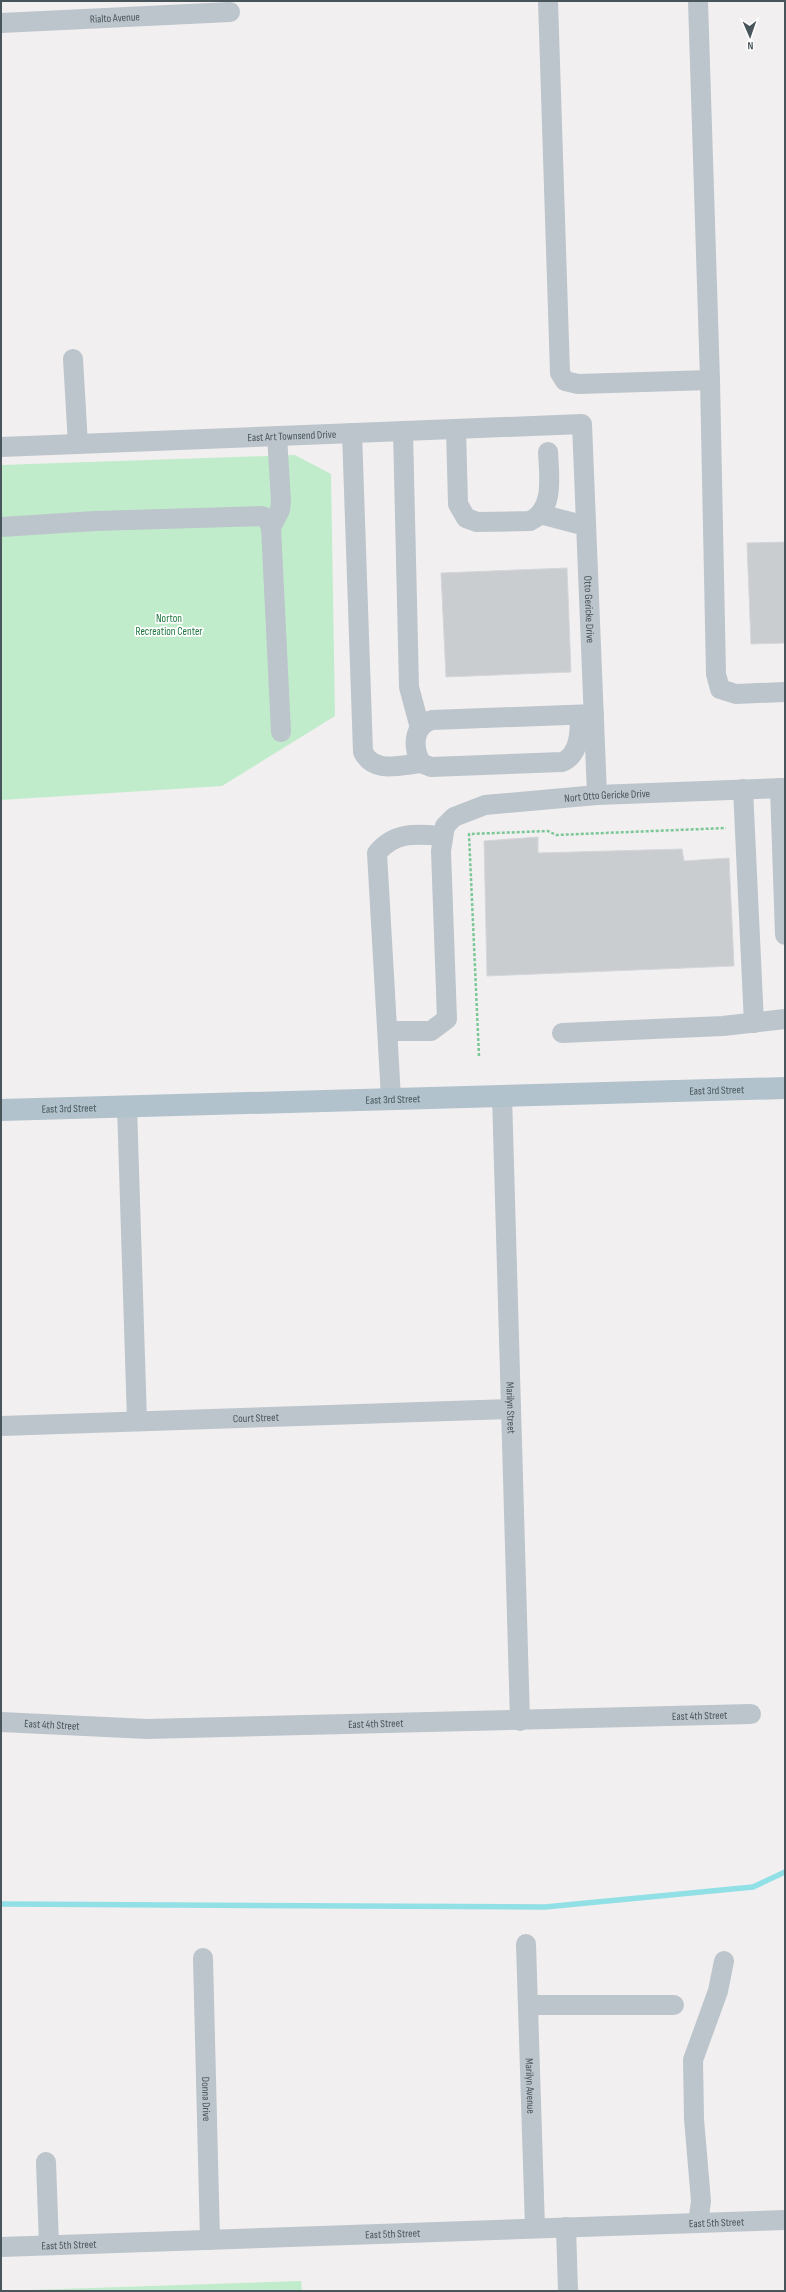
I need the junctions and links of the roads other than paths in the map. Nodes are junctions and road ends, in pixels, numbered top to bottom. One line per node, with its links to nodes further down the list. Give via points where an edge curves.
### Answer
1 (548, 1): 6 (street, via 560,373 565,382 578,384)
2 (698, 1): 6 (street)
3 (230, 12): 4 (street, Rialto Avenue)
4 (1, 23)
5 (73, 359): 12 (street)
6 (710, 380): 19 (street, via 716,674 720,689 736,694)
7 (582, 424): 8 (street, East Art Townsend Drive); 17 (street, Otto Gericke Drive)
8 (456, 429): 9 (street, East Art Townsend Drive); 15 (street, via 458,504 466,518 477,522 530,521)
9 (403, 431): 10 (street, East Art Townsend Drive); 21 (street, via 409,687)
10 (352, 433): 11 (street, East Art Townsend Drive); 23 (street, via 362,752 367,761 380,767)
11 (277, 436): 12 (street, East Art Townsend Drive); 18 (street, via 281,501 280,510)
12 (78, 444): 13 (street, East Art Townsend Drive)
13 (1, 447)
14 (548, 452): 15 (street, via 549,491)
15 (540, 514): 17 (street)
16 (1, 526): 18 (street, via 262,516 266,518)
17 (586, 526): 20 (street, Otto Gericke Drive)
18 (270, 528): 22 (street)
19 (785, 692)
20 (587, 714): 21 (street, via 432,720); 23 (street, via 574,751 562,762 431,768); 26 (street, Otto Gericke Drive)
21 (420, 728): 23 (street, via 415,738 415,751)
22 (281, 732)
23 (421, 763)
24 (782, 788): 25 (street, Nort Otto Gericke Drive); 28 (street)
25 (743, 789): 26 (street, Nort Otto Gericke Drive); 30 (street)
26 (597, 795): 27 (street, Nort Otto Gericke Drive, via 485,805 454,817 445,826)
27 (443, 836): 31 (street, Nort Otto Gericke Drive, via 441,850 447,1020 431,1031); 31 (street, via 415,833 386,842 376,853)
28 (785, 935)
29 (785, 1019): 30 (street)
30 (754, 1023): 32 (street)
31 (388, 1032): 35 (street)
32 (562, 1033)
33 (785, 1088): 34 (main road, East 3rd Street)
34 (502, 1095): 35 (main road, East 3rd Street); 38 (street, Marilyn Street)
35 (391, 1098): 36 (main road, East 3rd Street)
36 (127, 1106): 37 (main road, East 3rd Street); 39 (street)
37 (1, 1110)
38 (511, 1409): 39 (street, Court Street); 42 (street, Marilyn Street)
39 (137, 1421): 40 (street, Court Street)
40 (1, 1426)
41 (751, 1714): 42 (street, East 4th Street)
42 (520, 1721): 43 (street, East 4th Street, via 147,1729)
43 (1, 1722)
44 (526, 1944): 47 (street, Marilyn Avenue)
45 (203, 1958): 54 (street, Donna Drive)
46 (724, 1961): 51 (street, via 718,1991 693,2060 700,2201)
47 (528, 2005): 48 (street); 53 (street, Marilyn Avenue)
48 (674, 2005)
49 (46, 2162): 55 (street)
50 (785, 2220): 51 (street, East 5th Street)
51 (698, 2223): 52 (street, East 5th Street)
52 (566, 2227): 53 (street, East 5th Street); 57 (street)
53 (535, 2228): 54 (street, East 5th Street)
54 (210, 2240): 55 (street, East 5th Street)
55 (49, 2245): 56 (street, East 5th Street)
56 (1, 2247)
57 (568, 2291)

